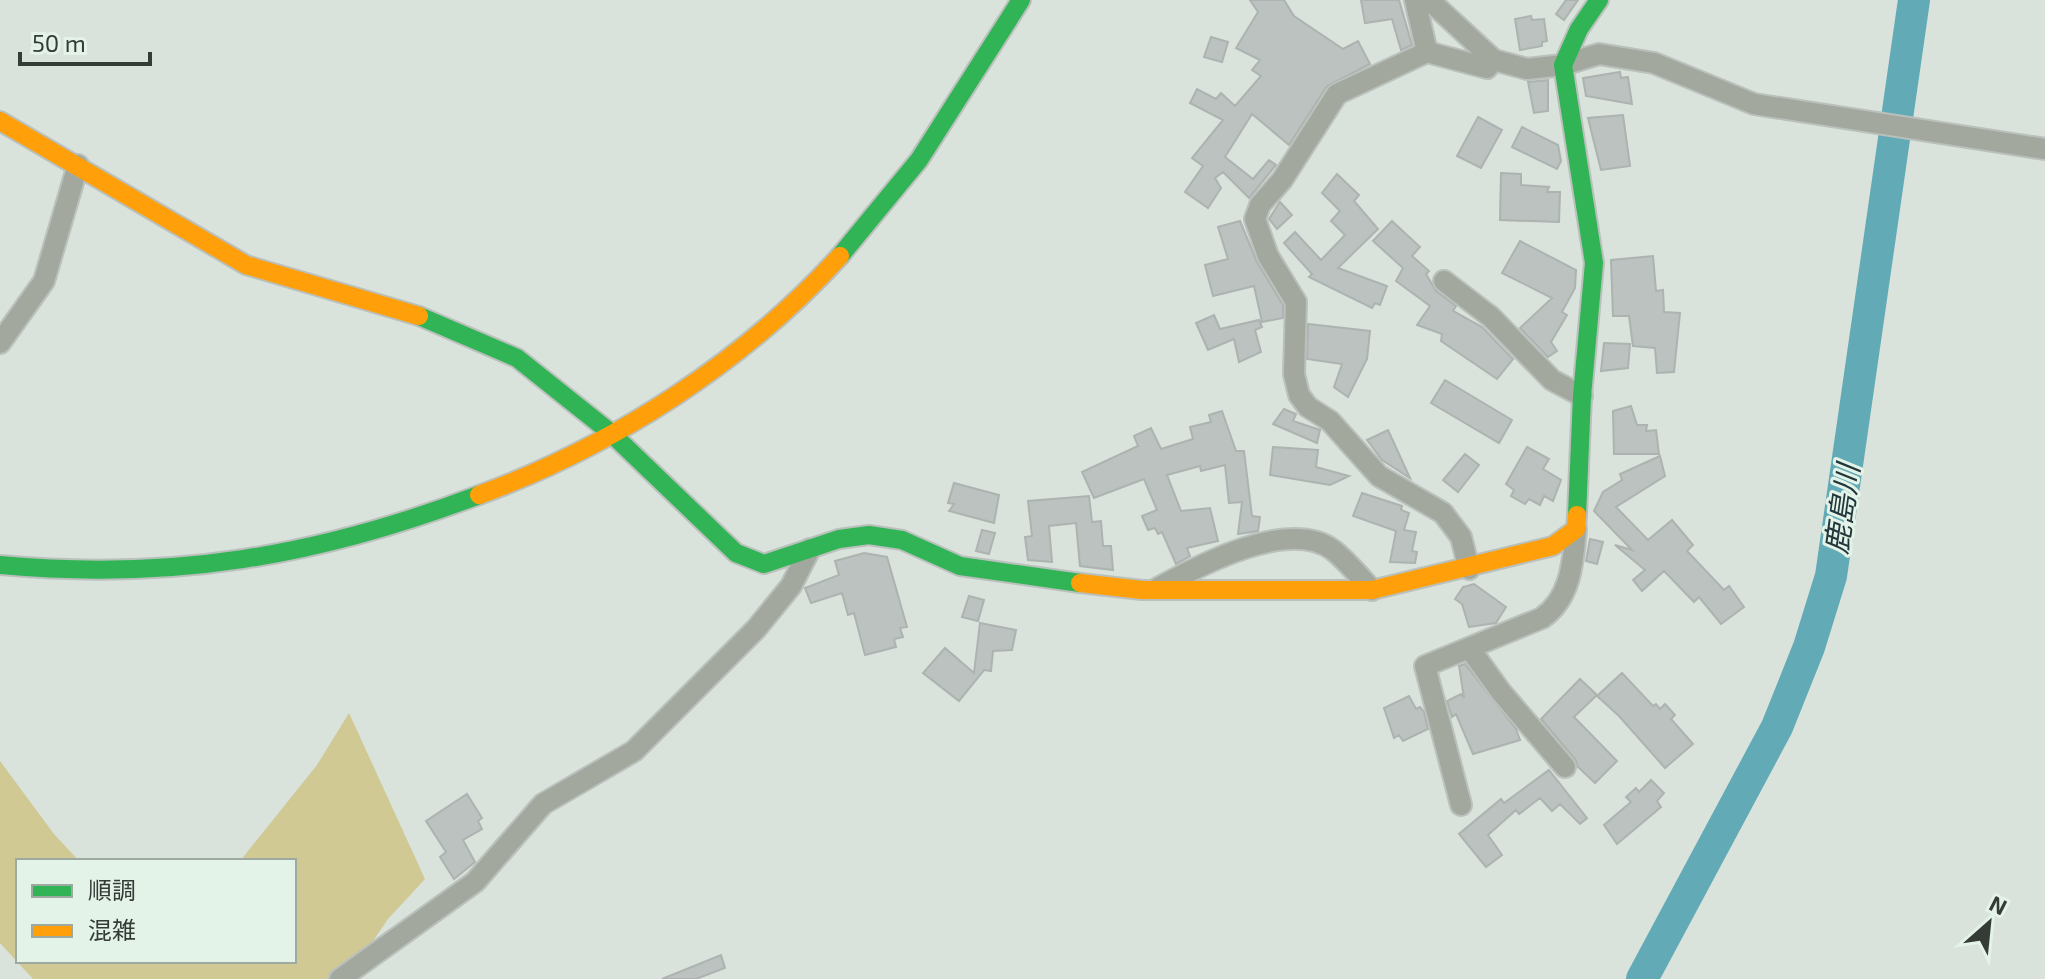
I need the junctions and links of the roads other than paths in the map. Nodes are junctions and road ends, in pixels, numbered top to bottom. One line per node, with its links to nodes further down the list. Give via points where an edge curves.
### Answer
1 (1021, 0): 14 (street, via 930,149 866,226 794,302 703,374)
2 (1415, 0): 5 (street)
3 (1429, 0): 6 (street)
4 (1599, 0): 7 (street)
5 (1427, 52): 6 (street, via 1487,68); 18 (street, via 1337,94 1255,219 1268,256 1296,302 1294,374 1299,395 1379,476 1443,513 1461,537)
6 (1494, 60): 7 (street, via 1527,69)
7 (1563, 65): 9 (street, via 1599,54 1654,63 1754,104); 13 (street, via 1594,263)
8 (0, 121): 10 (street)
9 (2045, 149)
10 (78, 165): 12 (street, via 44,281); 14 (street, via 246,265 481,338 517,358)
11 (1444, 281): 13 (street, via 1491,317 1552,380)
12 (0, 343)
13 (1582, 396): 15 (street)
14 (611, 433): 16 (street, via 736,553 764,564); 17 (street, via 495,490 401,524 284,554 161,570 62,571)
15 (1576, 529): 18 (street, via 1553,546); 21 (street, via 1574,557 1558,607)
16 (810, 549): 19 (street, via 869,535 902,540 960,566); 24 (street, via 791,586 756,629 634,751 543,804 475,882)
17 (0, 565)
18 (1469, 569): 20 (street)
19 (1154, 590): 20 (street); 20 (street, via 1221,554 1306,540 1332,549)
20 (1372, 590)
21 (1470, 649): 22 (street); 23 (street, via 1425,666)
22 (1565, 767)
23 (1461, 805)
24 (340, 979)

